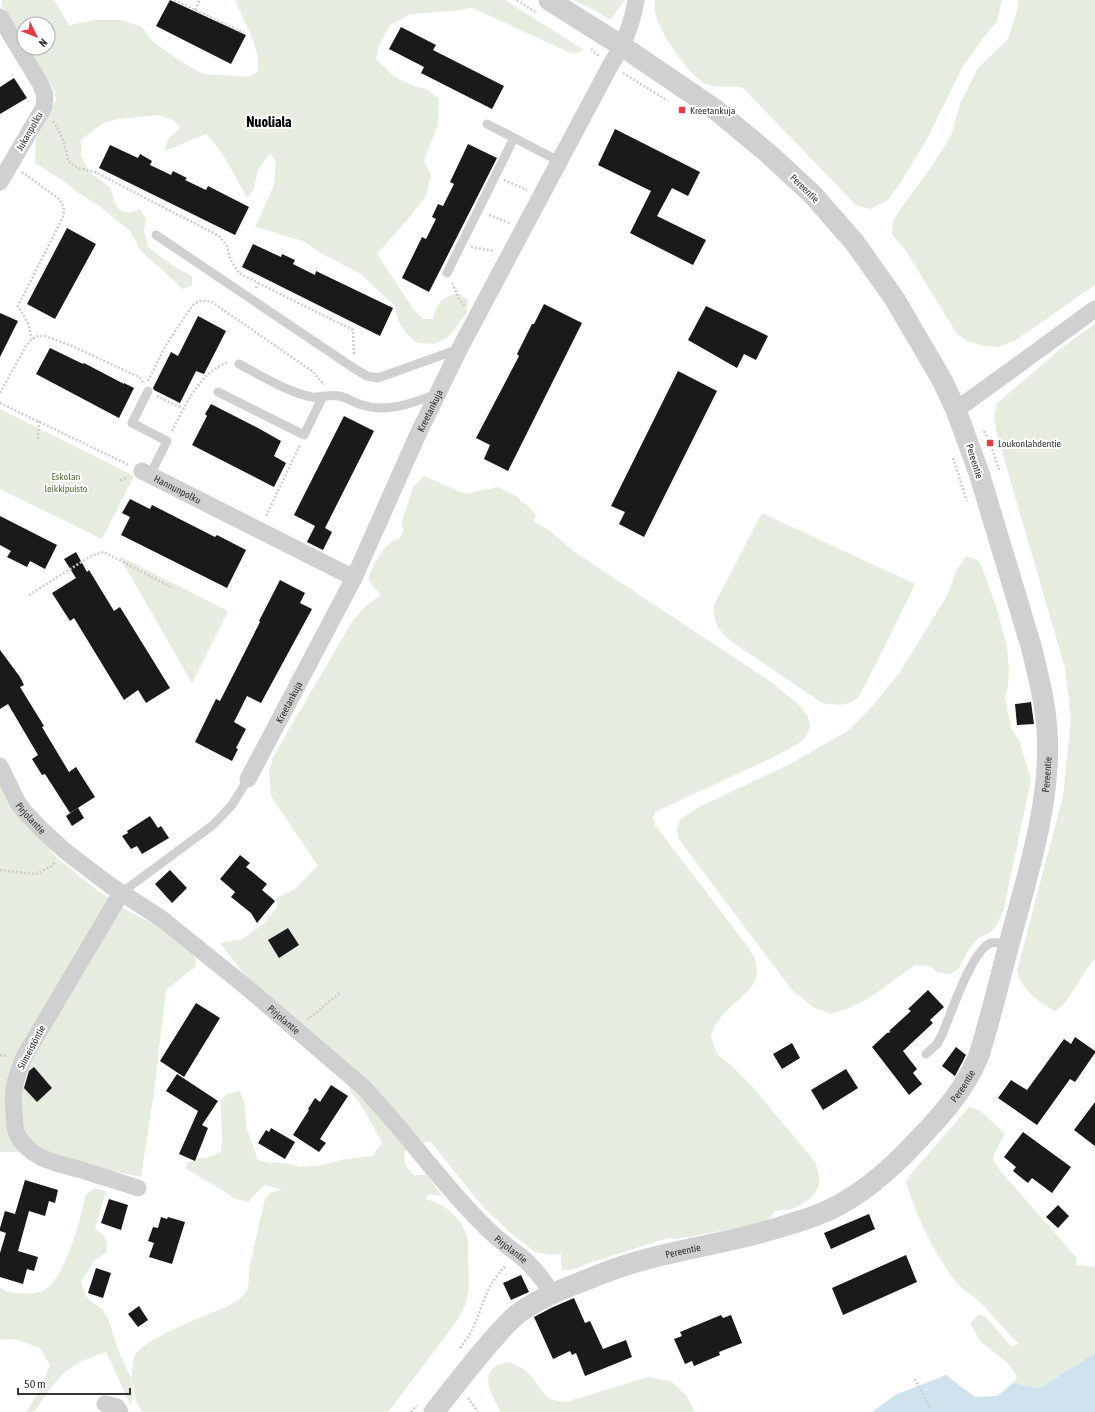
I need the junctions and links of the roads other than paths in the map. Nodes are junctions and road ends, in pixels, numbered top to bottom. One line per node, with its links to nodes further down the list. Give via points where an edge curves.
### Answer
1 (636, 0): 4 (street, Kreetankuja, via 633,20)
2 (542, 6): 4 (street, Pereentie)
3 (0, 17): 8 (street, Jukanpolku, via 45,95 44,107)
4 (622, 46): 7 (street, Kreetankuja); 18 (street, Pereentie, via 716,110 770,155 824,206 855,243 894,298 942,380)
5 (486, 124): 6 (lane)
6 (514, 138): 7 (lane); 10 (lane)
7 (559, 161): 12 (street, Kreetankuja)
8 (0, 182)
9 (156, 235): 12 (lane, via 367,376 378,378)
10 (447, 273)
11 (1095, 309): 18 (street)
12 (460, 348): 16 (street, Kreetankuja)
13 (239, 364): 17 (lane, via 298,394 314,397)
14 (148, 391): 19 (lane, via 132,423 167,441)
15 (218, 392): 17 (lane, via 304,435)
16 (437, 394): 17 (lane, via 392,408 362,405 344,397); 20 (street, Kreetankuja)
17 (328, 395)
18 (956, 410): 24 (street, Pereentie, via 979,473 1031,646 1041,687 1047,730 1042,812)
19 (146, 473): 20 (street, Hannunpolku)
20 (354, 578): 22 (street, Kreetankuja)
21 (0, 766): 23 (street, Pirjolantie, via 18,803 42,830 65,851)
22 (248, 779): 23 (lane, via 232,805 213,825)
23 (122, 893): 26 (street, Siimeistöntie, via 24,1057 15,1079 13,1103 15,1128 22,1142 33,1152 51,1162); 27 (street, Pirjolantie, via 162,919 245,986 378,1102 471,1212 496,1237 524,1259)
24 (1009, 944): 25 (lane, via 991,943 979,953 966,976 942,1035); 27 (street, Pereentie, via 983,1042 970,1074 956,1097 928,1130 877,1180 847,1201 818,1215 741,1239 633,1263)
25 (926, 1054)
26 (138, 1188)
27 (552, 1293): 30 (street, Pereentie, via 509,1322 468,1368)
28 (105, 1404): 29 (street, via 117,1407)
29 (120, 1412)
30 (434, 1412)

